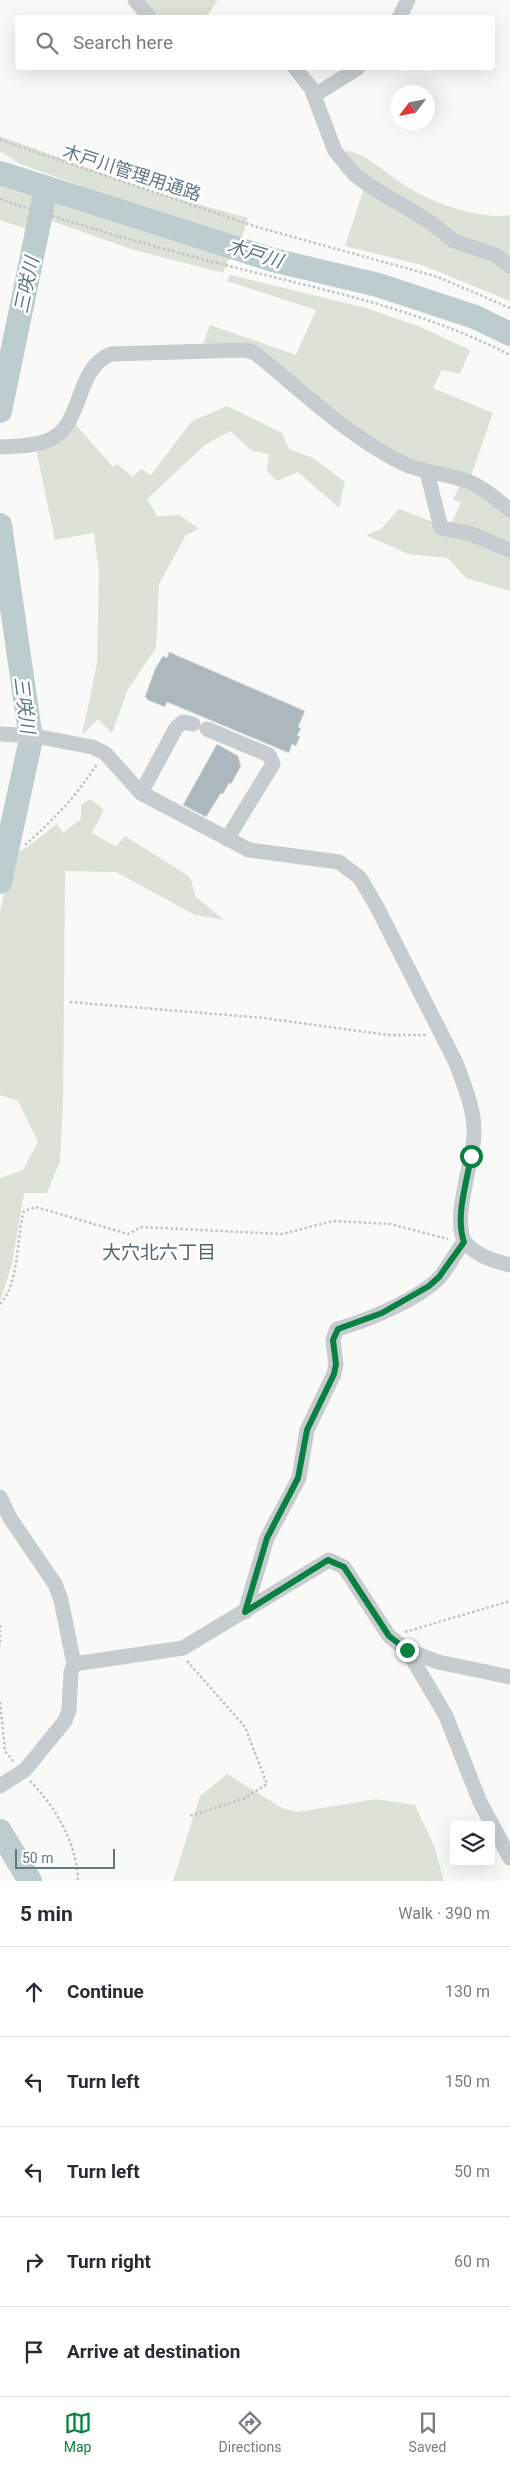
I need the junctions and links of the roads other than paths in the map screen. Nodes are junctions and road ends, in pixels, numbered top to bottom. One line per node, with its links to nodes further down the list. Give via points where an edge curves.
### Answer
1 (135, 0): 3 (street)
2 (408, 0): 4 (street)
3 (148, 15)
4 (400, 15)
5 (296, 70): 7 (street)
6 (355, 70): 7 (street)
7 (315, 95): 8 (street, via 335,151 355,175 454,241 496,255)
8 (510, 266)
9 (0, 447): 10 (street, via 48,441 64,430 91,368 111,354 245,350 255,353 367,443 403,464)
10 (427, 472): 11 (street, via 473,483); 12 (street, via 441,528 469,533)
11 (510, 510)
12 (510, 550)
13 (0, 734): 14 (street, via 35,736 92,747 105,753)
14 (141, 793): 15 (street); 15 (street, via 176,728 183,722 269,755 272,764)
15 (227, 839): 16 (street, via 265,854 339,862 360,878 463,1080 474,1134 461,1216 460,1231)
16 (464, 1242): 17 (street, via 483,1256); 19 (street, via 429,1286 382,1313 338,1329 334,1334 334,1374 307,1430 298,1478 267,1538)
17 (510, 1265)
18 (0, 1497): 21 (street, via 10,1518 55,1584)
19 (245, 1612): 20 (street, via 328,1560 344,1567 389,1636); 21 (street, via 183,1648)
20 (407, 1650): 22 (street, via 438,1662); 24 (street, via 446,1716 480,1802)
21 (74, 1664): 23 (street, via 65,1721 22,1772)
22 (510, 1677)
23 (0, 1786)
24 (510, 1858)

